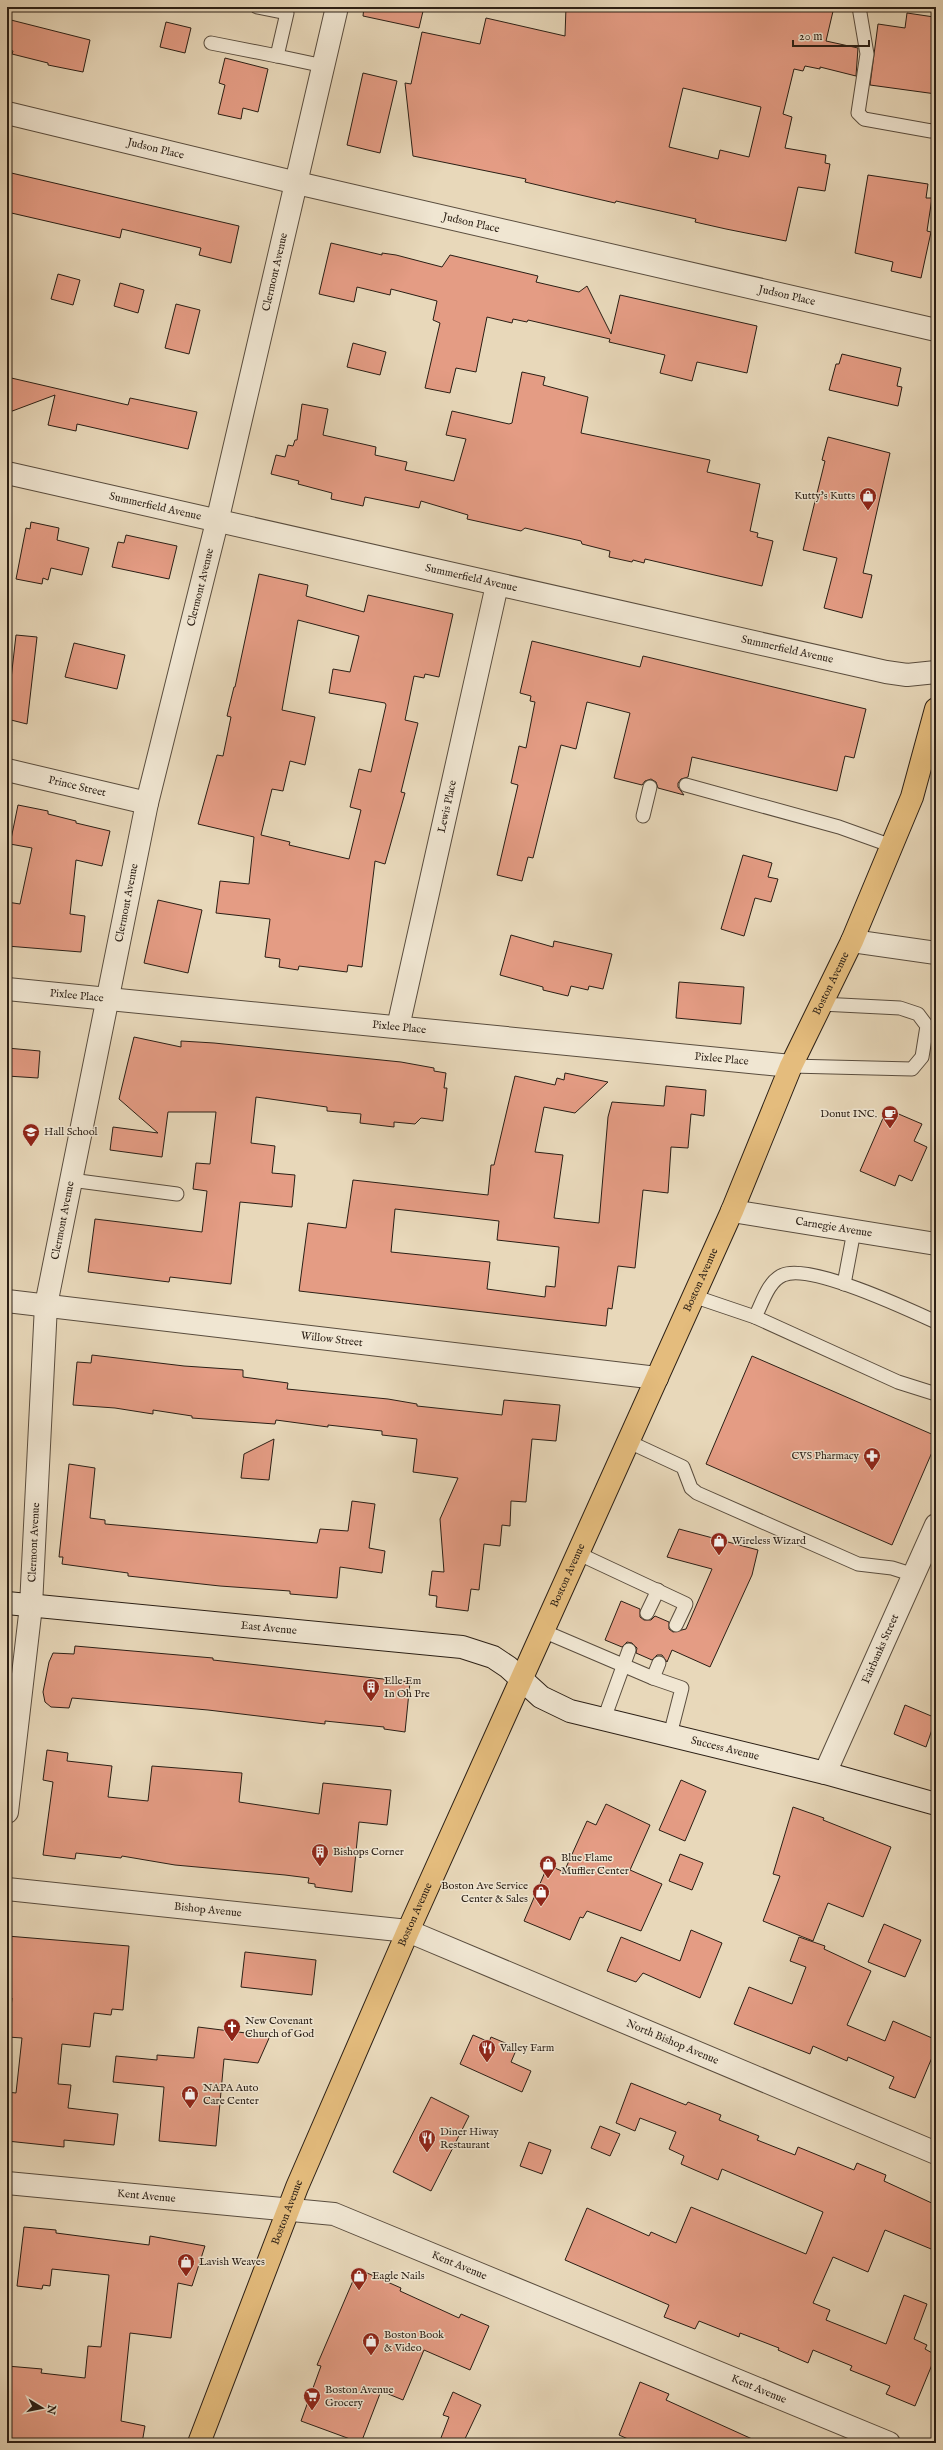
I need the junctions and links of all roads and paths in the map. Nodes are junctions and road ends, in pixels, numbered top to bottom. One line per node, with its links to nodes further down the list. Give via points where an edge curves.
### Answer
1 (257, 7): 5 (lane, via 287,13)
2 (337, 7): 6 (street, Clermont Avenue)
3 (859, 7): 8 (lane, via 868,54 858,113 864,119 931,131)
4 (211, 43): 5 (lane)
5 (277, 56): 6 (lane)
6 (324, 66): 9 (street, Clermont Avenue)
7 (7, 113): 9 (street, Judson Place)
8 (936, 129)
9 (297, 183): 10 (street, Judson Place); 12 (street, Clermont Avenue)
10 (936, 330)
11 (7, 473): 12 (street, Summerfield Avenue)
12 (218, 522): 13 (street, Summerfield Avenue); 19 (street, Clermont Avenue)
13 (497, 585): 14 (street, Summerfield Avenue, via 886,672 907,675); 27 (street, Lewis Place)
14 (936, 672)
15 (936, 709): 21 (main road, Boston Avenue, via 912,797)
16 (7, 770): 19 (street, Prince Street)
17 (686, 786): 21 (lane, via 839,827)
18 (650, 787): 20 (lane)
19 (147, 803): 25 (street, Clermont Avenue)
20 (643, 816)
21 (892, 846): 22 (main road, Boston Avenue)
22 (852, 941): 23 (street); 26 (main road, Boston Avenue)
23 (936, 953)
24 (7, 989): 25 (street, Pixlee Place)
25 (106, 1000): 27 (street, Pixlee Place); 29 (street, Clermont Avenue)
26 (821, 1004): 28 (main road, Boston Avenue); 28 (lane, via 900,1008 918,1014 927,1026 922,1057 912,1069)
27 (398, 1027): 28 (street, Pixlee Place)
28 (791, 1066): 31 (main road, Boston Avenue)
29 (71, 1180): 30 (lane); 37 (street, Clermont Avenue)
30 (177, 1194)
31 (732, 1211): 32 (street, Carnegie Avenue); 35 (main road, Boston Avenue)
32 (854, 1231): 33 (street, Carnegie Avenue); 34 (lane)
33 (936, 1244)
34 (844, 1284): 38 (lane, via 806,1274 784,1274 773,1281); 39 (lane)
35 (694, 1296): 38 (lane); 40 (main road, Boston Avenue)
36 (7, 1301): 37 (street, Willow Street)
37 (46, 1305): 40 (street, Willow Street); 48 (street, Clermont Avenue)
38 (755, 1317): 41 (lane, via 898,1382)
39 (936, 1322)
40 (657, 1378): 42 (main road, Boston Avenue)
41 (936, 1394)
42 (627, 1441): 44 (main road, Boston Avenue); 45 (lane, via 683,1467 691,1488 697,1493 858,1564 892,1568)
43 (936, 1525): 45 (street, Fairbanks Street)
44 (577, 1553): 46 (lane); 51 (main road, Boston Avenue)
45 (914, 1575): 59 (street, Fairbanks Street)
46 (658, 1590): 49 (lane); 50 (lane, via 686,1604)
47 (7, 1603): 48 (street, East Avenue)
48 (31, 1606): 56 (street, East Avenue, via 462,1647 493,1656); 61 (street, Clermont Avenue)
49 (648, 1613)
50 (676, 1625)
51 (543, 1631): 54 (lane); 56 (main road, Boston Avenue)
52 (629, 1650): 54 (lane)
53 (659, 1663): 55 (lane)
54 (622, 1666): 55 (lane); 57 (lane)
55 (653, 1678): 58 (lane, via 682,1688)
56 (522, 1679): 57 (street, Success Avenue, via 541,1697 555,1705); 63 (main road, Boston Avenue)
57 (604, 1719): 58 (street, Success Avenue)
58 (670, 1735): 59 (street, Success Avenue)
59 (825, 1773): 60 (street, Success Avenue)
60 (936, 1804)
61 (7, 1812)
62 (7, 1889): 63 (street, Bishop Avenue)
63 (408, 1931): 64 (street, North Bishop Avenue); 66 (main road, Boston Avenue)
64 (936, 2153)
65 (7, 2182): 66 (street, Kent Avenue)
66 (287, 2210): 67 (main road, Boston Avenue); 68 (street, Kent Avenue, via 342,2217)
67 (199, 2443)
68 (889, 2443)

